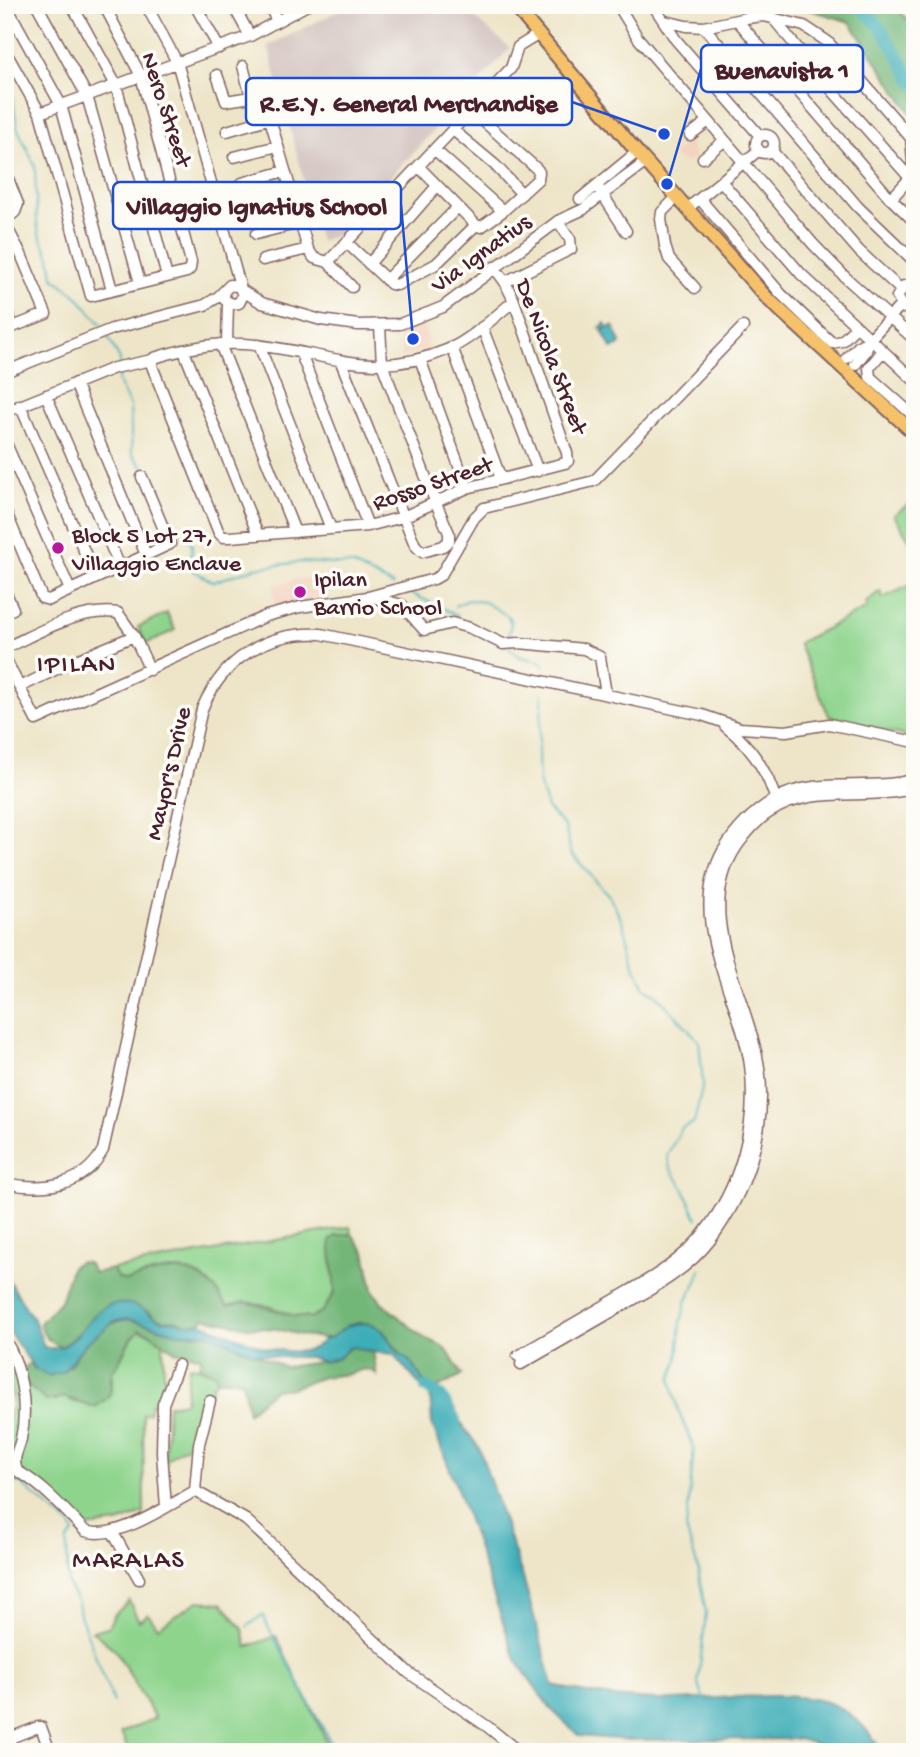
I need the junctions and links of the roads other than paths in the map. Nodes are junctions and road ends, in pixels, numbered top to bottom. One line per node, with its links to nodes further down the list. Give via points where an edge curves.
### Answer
1 (6, 5): 29 (street)
2 (37, 5): 27 (street)
3 (72, 5): 26 (street)
4 (104, 5): 25 (street, Nero Street)
5 (146, 5): 22 (street)
6 (195, 5): 20 (street)
7 (233, 5): 19 (street)
8 (269, 5): 15 (street)
9 (514, 5): 18 (main road)
10 (618, 5): 33 (street, via 638,38)
11 (653, 5): 16 (street)
12 (304, 6): 15 (street)
13 (772, 17): 14 (street); 54 (street); 54 (street, via 804,26 828,42 893,117 911,138 914,163)
14 (737, 20): 17 (street); 63 (street)
15 (277, 21): 19 (street)
16 (665, 21): 17 (street); 38 (street, via 676,40)
17 (704, 27): 34 (street)
18 (536, 31): 30 (street, via 518,47 511,68); 48 (main road)
19 (250, 36): 20 (street)
20 (219, 48): 22 (street)
21 (5, 51): 31 (street)
22 (177, 62): 25 (street); 76 (street)
23 (243, 66): 28 (street)
24 (217, 75): 28 (street, via 226,102)
25 (141, 76): 26 (street); 83 (street, Nero Street, via 191,262 190,269)
26 (116, 85): 27 (street); 83 (street)
27 (87, 96): 29 (street); 86 (street)
28 (251, 97): 32 (street, via 263,95)
29 (61, 105): 31 (street); 91 (street)
30 (471, 110): 35 (street); 59 (street, via 537,169 538,178)
31 (40, 113): 91 (street, via 90,296)
32 (271, 118): 36 (street); 42 (street)
33 (707, 122): 37 (street); 40 (street)
34 (788, 125): 39 (street); 80 (street, via 858,207)
35 (453, 130): 43 (street); 59 (street)
36 (227, 131)
37 (690, 135)
38 (760, 136): 39 (street); 44 (street)
39 (773, 138): 45 (street)
40 (724, 141): 49 (street); 50 (street)
41 (5, 144): 46 (street)
42 (278, 146): 47 (street); 53 (street)
43 (435, 150): 51 (street); 67 (street)
44 (759, 150): 45 (street); 50 (street)
45 (772, 150): 90 (street, via 859,251)
46 (5, 153)
47 (234, 157)
48 (642, 157): 58 (street, Via Ignatius); 61 (main road)
49 (703, 158)
50 (743, 162): 55 (street); 99 (street, via 813,244)
51 (419, 167): 57 (street); 75 (street)
52 (5, 171): 69 (street, via 18,204)
53 (285, 171): 56 (street); 60 (street)
54 (910, 178): 63 (street)
55 (721, 181): 62 (street); 103 (street, via 801,274)
56 (242, 183)
57 (437, 186): 64 (street); 81 (street)
58 (600, 189): 68 (street, Via Ignatius); 73 (street)
59 (522, 194): 67 (street)
60 (291, 196): 66 (street); 71 (street)
61 (678, 196): 65 (main road); 89 (street, via 662,212 665,246 669,259)
62 (699, 199): 65 (street); 103 (street, via 832,343 838,344)
63 (891, 199): 70 (street)
64 (458, 207): 72 (street); 84 (street)
65 (688, 208): 117 (main road, via 767,298)
66 (247, 209)
67 (503, 211): 72 (street, via 483,226)
68 (558, 221): 82 (street, Via Ignatius); 85 (street, via 570,239 570,249)
69 (5, 222): 104 (street, via 46,314)
70 (915, 222)
71 (299, 223): 74 (street); 77 (street)
72 (476, 225): 84 (street, via 436,264 397,285)
73 (626, 231)
74 (256, 234)
75 (347, 243): 79 (street); 81 (street)
76 (228, 245): 92 (street); 93 (street)
77 (308, 249): 78 (street); 79 (street, via 314,258)
78 (263, 260)
79 (328, 262): 87 (street)
80 (915, 262)
81 (369, 264): 84 (street)
82 (494, 267): 85 (street, De Nicola Street); 100 (street, Via Ignatius, via 432,313)
83 (167, 277): 86 (street)
84 (386, 279)
85 (505, 282): 94 (street, De Nicola Street)
86 (140, 283): 91 (street)
87 (352, 287)
88 (915, 287): 90 (street)
89 (695, 288)
90 (900, 289): 95 (street, via 897,298)
91 (112, 290)
92 (242, 290): 93 (street, via 241,301); 93 (street, Via Ignatius, via 233,284); 98 (street, Via Ignatius, via 262,303)
93 (229, 301): 98 (street, Via Ignatius); 107 (street); 118 (street, Via Ignatius, via 112,329)
94 (514, 301): 101 (street); 127 (street, De Nicola Street)
95 (901, 305): 97 (street); 99 (street)
96 (5, 307): 104 (street)
97 (915, 307)
98 (303, 314): 100 (street, Via Ignatius)
99 (890, 317): 105 (street); 106 (street)
100 (380, 326): 116 (street)
101 (482, 327): 109 (street); 128 (street)
102 (743, 327): 144 (street, via 594,481 484,508 441,575)
103 (856, 327): 105 (street)
104 (9, 329)
105 (870, 339): 111 (street); 117 (street, via 866,351)
106 (915, 340)
107 (224, 344): 108 (street); 110 (street); 137 (street)
108 (259, 345): 112 (street); 136 (street)
109 (452, 348): 113 (street); 130 (street)
110 (184, 351): 114 (street); 138 (street)
111 (882, 352): 119 (street); 124 (street, via 869,368 870,377)
112 (301, 354): 115 (street); 135 (street)
113 (420, 359): 116 (street); 131 (street)
114 (152, 360): 120 (street); 138 (street, Rosso Street, via 219,533 223,537)
115 (341, 362): 116 (street); 134 (street)
116 (382, 364): 132 (street)
117 (847, 365): 125 (main road)
118 (5, 372)
119 (915, 381)
120 (75, 383): 121 (street); 139 (street)
121 (46, 395): 122 (street); 140 (street)
122 (20, 405): 123 (street); 141 (street)
123 (5, 412)
124 (915, 418)
125 (915, 434)
126 (5, 441): 142 (street)
127 (568, 461): 128 (street, Rosso Street)
128 (538, 471): 130 (street, Rosso Street)
129 (142, 477): 139 (street, via 170,544)
130 (501, 479): 131 (street, Rosso Street)
131 (467, 488): 132 (street, Rosso Street)
132 (435, 501): 134 (street, Rosso Street); 134 (street, via 450,536 443,546 419,551)
133 (5, 510): 142 (street, via 42,598 49,600)
134 (403, 517): 135 (street, Rosso Street)
135 (368, 526): 136 (street, Rosso Street)
136 (331, 529): 137 (street, Rosso Street)
137 (295, 532): 138 (street, Rosso Street)
138 (258, 535)
139 (146, 555): 140 (street)
140 (120, 567): 141 (street)
141 (96, 578): 142 (street)
142 (69, 590)
143 (5, 592): 145 (street)
144 (368, 597): 149 (street, via 266,616); 151 (street, via 402,605 424,630 452,623 503,643 588,650 600,657)
145 (9, 611)
146 (134, 636): 147 (street, via 121,615 105,612 68,619); 149 (street); 150 (street)
147 (5, 648)
148 (5, 658): 150 (street)
149 (150, 670): 150 (street, via 36,720)
150 (20, 687)
151 (606, 694): 152 (street, Mayor's Drive); 157 (street, Mayor's Drive, via 321,634 277,638 234,662 212,689 199,722 103,1150 94,1164 72,1181 45,1186)
152 (721, 723): 153 (street, Mayor's Drive, via 773,732 829,724); 156 (street, via 761,764)
153 (915, 742)
154 (915, 779): 156 (street, via 873,786 821,785 795,791)
155 (915, 788): 156 (street, via 882,795 822,794)
156 (776, 803): 159 (street, via 750,816 734,834 717,863 710,890 712,937 746,1044 752,1088 748,1139 729,1193 702,1235 672,1264)
157 (7, 1183)
158 (5, 1340): 163 (street, via 15,1356 22,1386 22,1430 14,1458)
159 (520, 1360)
160 (177, 1365): 165 (street, via 163,1404)
161 (210, 1401): 164 (street, via 199,1444)
162 (5, 1466): 163 (street)
163 (17, 1471): 166 (street, via 85,1531)
164 (195, 1491): 165 (street); 171 (street, via 246,1520 409,1673)
165 (166, 1507): 166 (street)
166 (112, 1531): 167 (street)
167 (139, 1579)
168 (7, 1740): 169 (street); 170 (street, via 41,1727)
169 (14, 1752)
170 (50, 1752)
171 (519, 1752)

